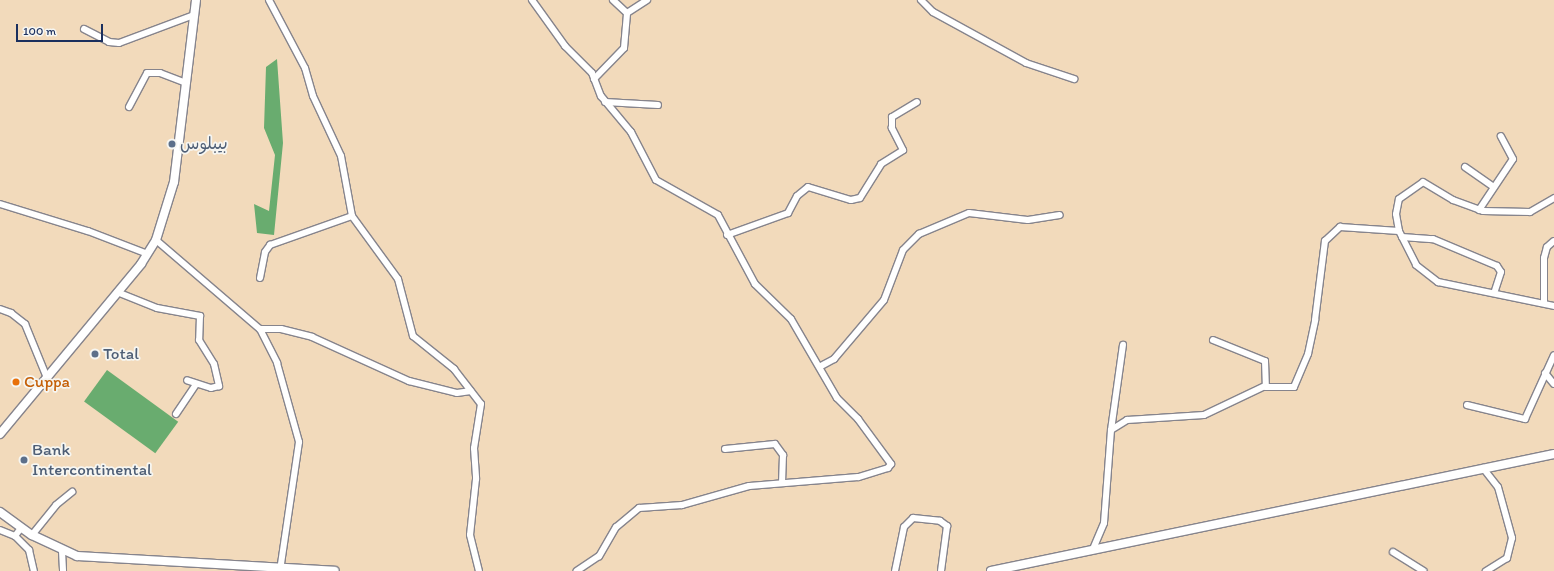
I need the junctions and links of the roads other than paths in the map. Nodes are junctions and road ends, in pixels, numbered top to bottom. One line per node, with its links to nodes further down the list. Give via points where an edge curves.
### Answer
1 (196, 0): 8 (main road)
2 (269, 0): 24 (street, via 306,68 313,96 341,156)
3 (532, 0): 10 (street)
4 (614, 0): 7 (street)
5 (647, 0): 7 (street)
6 (921, 0): 11 (street, via 933,12 1026,63)
7 (627, 13): 10 (street, via 624,48)
8 (194, 14): 9 (street, via 119,43 109,42); 12 (main road)
9 (84, 29)
10 (594, 78): 13 (street)
11 (1074, 79)
12 (186, 83): 16 (street, via 160,73 147,73); 27 (main road, via 174,182)
13 (605, 102): 15 (street); 26 (street, via 631,132 656,180 687,200 715,212)
14 (917, 102): 26 (street, via 892,117 892,128 903,150 881,164 860,198 851,200 808,187 797,196 788,213)
15 (658, 105)
16 (129, 108)
17 (1501, 136): 19 (street, via 1513,157)
18 (1465, 167): 19 (street)
19 (1494, 187): 22 (street)
20 (1554, 198): 22 (street, via 1540,208 1524,213)
21 (0, 204): 29 (street, via 88,231)
22 (1479, 210): 25 (street, via 1423,182 1399,199 1396,214)
23 (1060, 215): 40 (street, via 1028,220 969,213 919,234 903,250 884,300 834,359)
24 (352, 216): 30 (street, via 270,245 265,252); 47 (street, via 392,267 413,336 454,368)
25 (1401, 234): 32 (street, via 1416,265 1432,280); 32 (street, via 1433,239 1497,266 1501,272); 46 (street, via 1345,227 1331,233 1323,251 1315,320 1298,382 1289,389)
26 (727, 235): 40 (street, via 755,284 791,319)
27 (156, 240): 29 (main road); 36 (street)
28 (1554, 241): 33 (street, via 1547,247 1544,258)
29 (148, 254): 31 (main road)
30 (260, 278)
31 (117, 292): 42 (main road); 44 (street, via 157,308 200,316 198,340 212,361 219,383 214,388)
32 (1494, 293): 33 (street)
33 (1544, 303): 34 (street)
34 (1554, 306)
35 (0, 309): 42 (street, via 11,312 25,324)
36 (260, 329): 47 (street, via 281,329 312,337 409,381 457,393); 65 (street, via 277,363 299,432)
37 (1213, 340): 46 (street, via 1264,361)
38 (1122, 345): 50 (street)
39 (1554, 355): 41 (street)
40 (821, 366): 55 (street, via 836,398 858,418 891,465 858,477)
41 (1545, 373): 45 (street); 48 (street, via 1525,419)
42 (47, 378): 51 (main road)
43 (187, 380): 44 (street)
44 (196, 384): 49 (street)
45 (1554, 384)
46 (1265, 386): 50 (street, via 1204,415 1127,420)
47 (471, 391): 69 (street, via 481,404 474,448 476,479 470,535)
48 (1467, 405)
49 (176, 414)
50 (1111, 430): 62 (street, via 1104,523)
51 (0, 434)
52 (726, 449): 55 (street, via 775,444 783,455)
53 (1554, 454): 54 (main road)
54 (1483, 468): 62 (main road); 75 (street, via 1498,487 1512,538 1507,558)
55 (782, 482): 70 (street, via 722,491 682,505 639,508 616,527 599,556)
56 (72, 492): 60 (street, via 56,505)
57 (0, 512): 58 (main road)
58 (21, 528): 60 (main road); 61 (street)
59 (0, 530): 61 (street)
60 (32, 534): 63 (main road)
61 (15, 536): 66 (street, via 29,550)
62 (1092, 549): 73 (main road)
63 (62, 551): 65 (main road, via 114,561); 67 (street)
64 (1393, 552): 74 (street)
65 (280, 570): 68 (main road)
66 (34, 571)
67 (63, 571)
68 (335, 571)
69 (479, 571)
70 (577, 571)
71 (895, 571): 72 (street, via 904,526 913,518 940,521 947,526)
72 (941, 571)
73 (994, 571)
74 (1424, 571)
75 (1486, 571)

